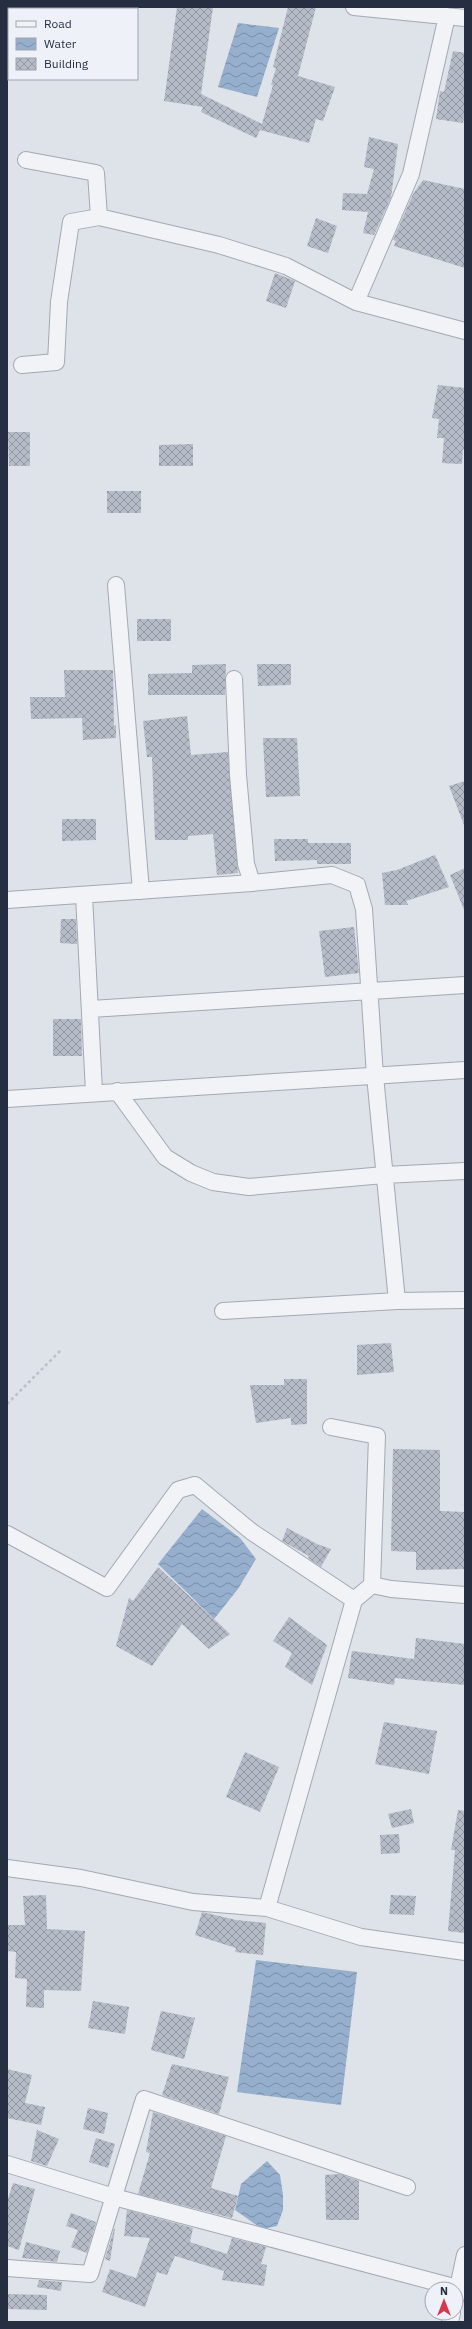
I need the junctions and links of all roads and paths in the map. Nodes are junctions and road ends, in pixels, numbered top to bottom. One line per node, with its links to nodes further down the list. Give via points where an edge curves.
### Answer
1 (354, 7): 2 (street)
2 (447, 16): 3 (street); 6 (street, via 412,174)
3 (465, 18)
4 (26, 160): 5 (street, via 96,173)
5 (99, 217): 6 (street, via 219,245 286,266); 8 (street, via 71,222 59,302 56,362)
6 (356, 302): 7 (street)
7 (465, 332)
8 (22, 365)
9 (116, 585): 12 (street)
10 (234, 680): 11 (street, via 246,864)
11 (252, 883): 12 (street); 16 (street, via 332,875 357,885 364,909)
12 (141, 891): 13 (street)
13 (84, 895): 14 (street); 17 (street)
14 (7, 900)
15 (465, 985): 16 (street)
16 (370, 990): 17 (street); 19 (street)
17 (91, 1009): 21 (street)
18 (465, 1070): 19 (street)
19 (375, 1076): 20 (street); 24 (street)
20 (117, 1091): 21 (street); 24 (street, via 165,1157 191,1173 213,1182 249,1187)
21 (94, 1092): 22 (street)
22 (7, 1100)
23 (465, 1171): 24 (street)
24 (384, 1175): 26 (street)
25 (465, 1300): 26 (street)
26 (398, 1301): 27 (street)
27 (223, 1311)
28 (61, 1350): 29 (path)
29 (7, 1404)
30 (331, 1427): 32 (street, via 377,1436)
31 (7, 1534): 34 (street, via 107,1588 178,1490 195,1485 252,1532)
32 (372, 1585): 33 (street); 34 (street)
33 (465, 1596)
34 (354, 1600): 36 (street)
35 (7, 1868): 36 (street, via 80,1878 193,1902)
36 (267, 1908): 37 (street, via 361,1937)
37 (465, 1952)
38 (7, 2164): 40 (street)
39 (407, 2187): 40 (street, via 144,2099)
40 (114, 2197): 42 (street, via 90,2274); 44 (street)
41 (465, 2255): 43 (street)
42 (7, 2268)
43 (461, 2281)
44 (424, 2282)

